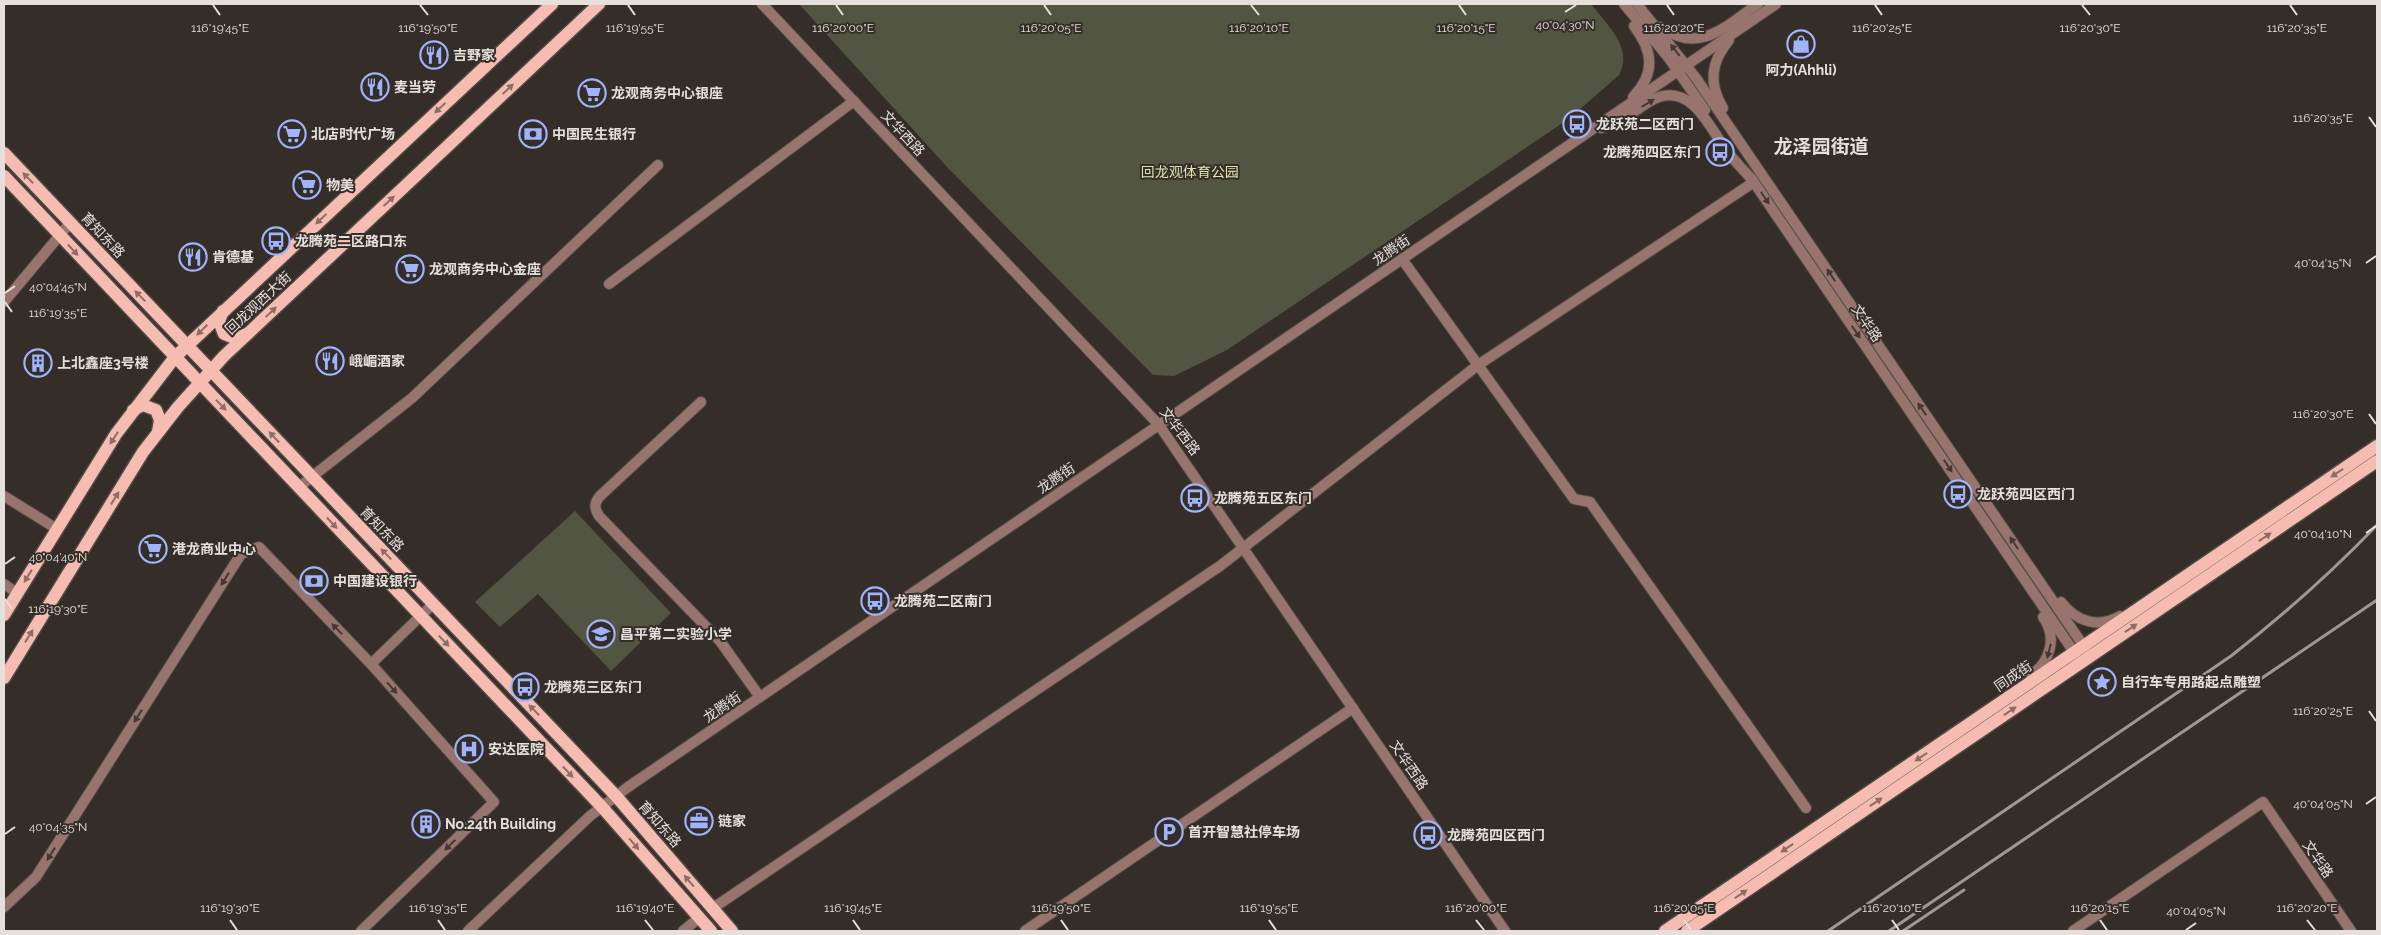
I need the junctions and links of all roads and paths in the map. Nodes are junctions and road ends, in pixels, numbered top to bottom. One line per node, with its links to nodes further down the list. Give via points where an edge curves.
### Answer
1 (552, 4): 24 (main road, 回龙观西大街, one-way to 24)
2 (599, 4): 25 (main road, 回龙观西大街, one-way to 2)
3 (762, 4): 11 (street, 文华西路)
4 (1616, 4): 12 (street, via 1647,45 1649,65 1635,94)
5 (1624, 4): 10 (street, 文华路)
6 (1758, 4): 8 (street, via 1717,32 1696,40 1678,37 1664,30)
7 (1776, 4): 9 (street)
8 (1637, 5): 10 (street, 文华路, one-way to 8)
9 (1754, 19): 10 (street, 龙腾街); 17 (street, via 1724,47 1715,63 1713,78 1714,90 1722,106 1744,138)
10 (1682, 68): 12 (street, 龙腾街); 17 (street, 文华路); 18 (street, 文华路)
11 (854, 101): 22 (street); 33 (street, 文华西路)
12 (1598, 126): 13 (street, 龙腾街)
13 (1574, 142): 18 (street, one-way to 18, via 1625,118 1652,100 1676,95 1695,107); 21 (street, 龙腾街)
14 (4, 153): 19 (main road, 育知东路, one-way to 14)
15 (658, 165): 37 (street, via 412,398)
16 (4, 176): 20 (main road)
17 (1763, 176): 43 (street, 文华路, one-way to 17)
18 (1754, 182): 28 (street); 41 (street, 文华路, one-way to 41)
19 (70, 223): 20 (street); 26 (main road, 育知东路, one-way to 19)
20 (60, 235): 23 (street); 27 (main road, one-way to 27)
21 (1402, 259): 28 (street); 33 (street, 龙腾街)
22 (609, 284)
23 (4, 302)
24 (225, 309): 25 (main road, via 219,321 224,334 234,338); 26 (main road, 回龙观西大街, one-way to 26)
25 (248, 333): 29 (main road, 回龙观西大街)
26 (187, 345): 27 (main road, 回龙观西大街); 29 (main road, 育知东路)
27 (175, 357): 30 (main road); 32 (main road, 回龙观西大街)
28 (1478, 365): 42 (street); 58 (street, via 1574,500 1590,502)
29 (210, 370): 30 (main road, 回龙观西大街); 37 (main road, 育知东路, one-way to 29)
30 (199, 382): 34 (main road, 回龙观西大街); 38 (main road, one-way to 38)
31 (701, 402): 53 (street, via 600,496 595,509 720,642)
32 (132, 411): 34 (main road, via 143,405 156,410 160,420); 40 (main road, 回龙观西大街, one-way to 40)
33 (1159, 425): 42 (street, 文华西路); 53 (street, 龙腾街)
34 (158, 432): 52 (main road, 回龙观西大街, one-way to 34)
35 (2377, 446): 44 (main road, 同成街, one-way to 44)
36 (2377, 460): 50 (main road, 同成街, one-way to 36)
37 (312, 477): 38 (street); 47 (main road, 育知东路, one-way to 37)
38 (299, 487): 49 (main road, one-way to 49)
39 (4, 496): 40 (street)
40 (57, 529): 46 (main road, 回龙观西大街, one-way to 46)
41 (1991, 531): 50 (street, 文华路); 55 (street, one-way to 55, via 2011,570 2046,620 2050,648 2039,669)
42 (1244, 547): 54 (street, 文华西路); 60 (street)
43 (2026, 561): 44 (street, via 2069,612 2082,620 2097,623 2115,618); 50 (street, 文华路)
44 (2199, 567): 50 (main road, 同成街)
45 (4, 584): 46 (street)
46 (17, 593): 48 (main road, 回龙观西大街)
47 (433, 604): 49 (street); 56 (main road, 育知东路, one-way to 47)
48 (4, 615)
49 (421, 616): 51 (street); 57 (main road, one-way to 57)
50 (2082, 654): 55 (main road, 同成街); 62 (main road, 同成街, one-way to 50)
51 (371, 664): 59 (street, one-way to 59, via 259,547 241,554 36,878); 64 (street, one-way to 64, via 494,802)
52 (4, 678)
53 (760, 697): 56 (street, 龙腾街)
54 (1353, 708): 63 (street, 文华西路); 69 (street)
55 (1961, 730): 62 (main road, 同成街, one-way to 62)
56 (616, 796): 57 (street, 龙腾街); 60 (main road, 育知东路, one-way to 56)
57 (602, 807): 61 (main road, one-way to 61); 65 (street, 龙腾街)
58 (1806, 808)
59 (4, 907)
60 (712, 908): 68 (main road, 育知东路)
61 (699, 918): 66 (street); 67 (main road)
62 (1685, 925): 70 (street); 71 (main road, 同成街)
63 (1503, 930)
64 (361, 931)
65 (468, 931)
66 (683, 931)
67 (711, 931)
68 (732, 931)
69 (1025, 931)
70 (1659, 931)
71 (1666, 931)
72 (2073, 931): 73 (street, 文华路, via 2263,802)
73 (2351, 931)

